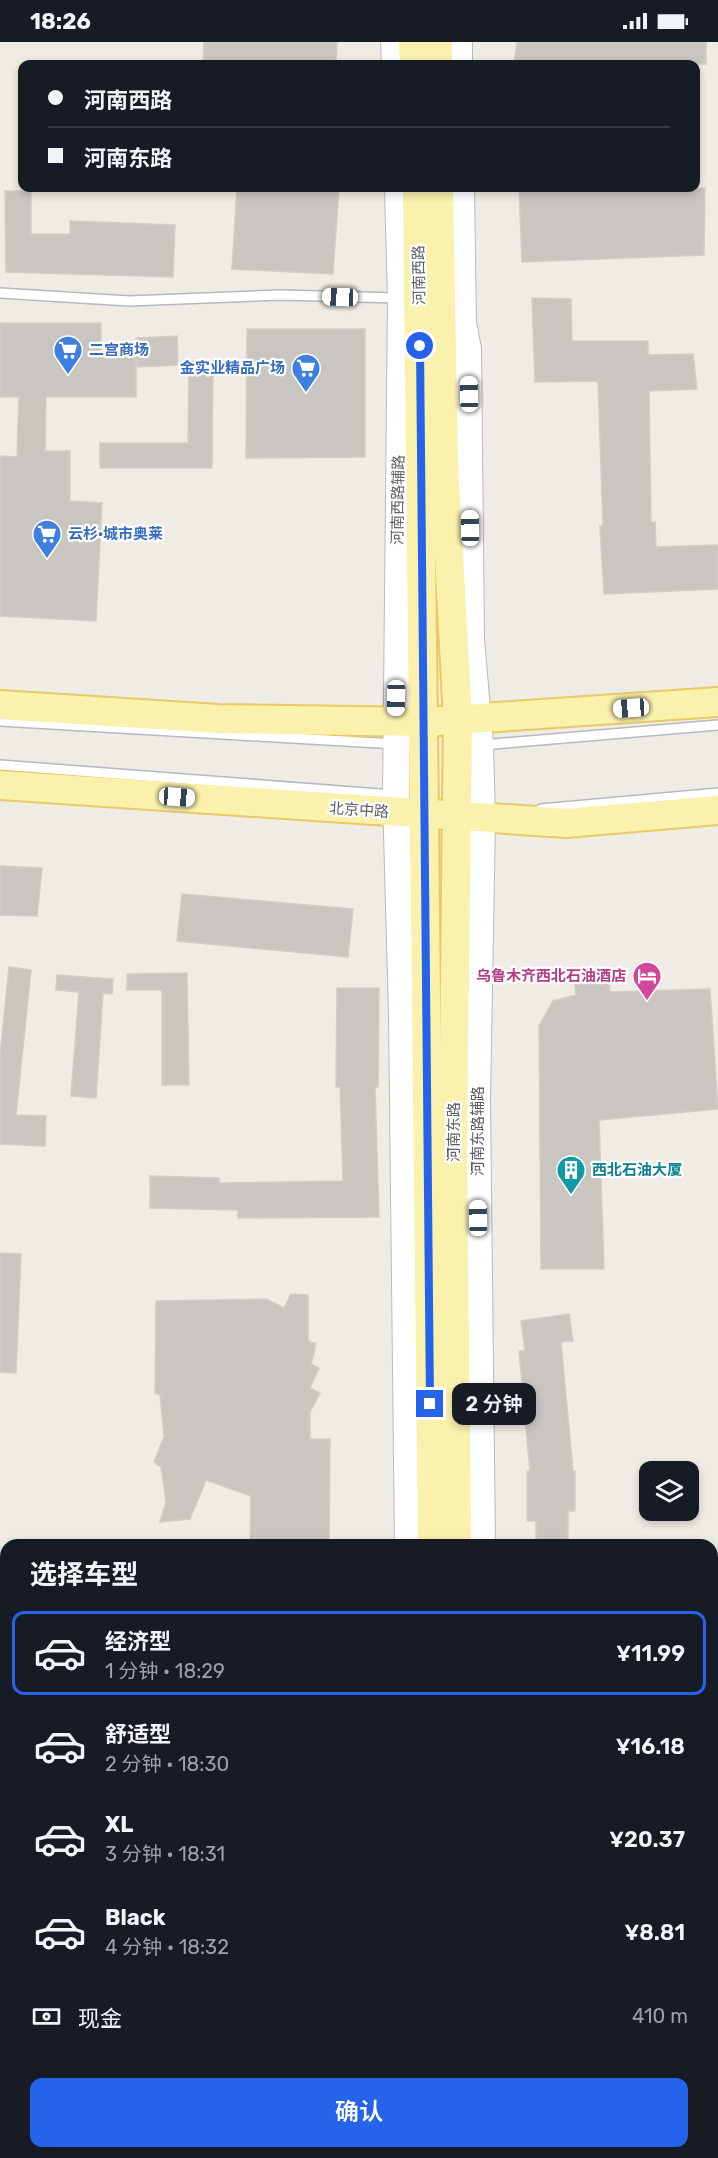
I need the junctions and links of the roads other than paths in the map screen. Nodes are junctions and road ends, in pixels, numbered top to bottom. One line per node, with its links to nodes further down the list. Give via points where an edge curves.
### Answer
1 (394, 42): 5 (street)
2 (413, 42): 6 (main road)
3 (438, 42): 7 (main road)
4 (459, 42): 8 (street)
5 (395, 60)
6 (414, 60)
7 (438, 60)
8 (459, 60)
9 (398, 192): 14 (street)
10 (417, 192): 14 (main road, 河南西路)
11 (439, 192): 19 (main road, 河南西路, via 444,464)
12 (461, 192): 19 (street, via 463,323 468,349 471,639)
13 (0, 293): 14 (lane, via 129,301 279,295)
14 (410, 299): 19 (main road, 河南西路)
15 (718, 702): 19 (main road)
16 (0, 705): 19 (main road)
17 (0, 721): 19 (lane)
18 (718, 725): 19 (lane)
19 (434, 736): 23 (main road, 河南东路); 23 (street, 河南东路辅路)
20 (0, 765): 23 (lane)
21 (0, 785): 23 (main road, 北京中路)
22 (718, 793): 24 (lane)
23 (443, 804): 25 (main road, 北京中路, via 566,823); 26 (street, 河南东路辅路, via 402,1015); 27 (main road, 河南东路); 28 (main road, 河南东路, via 453,1143); 29 (street, 河南东路辅路, via 477,1101)
24 (533, 808)
25 (718, 810)
26 (408, 1539)
27 (432, 1539)
28 (457, 1539)
29 (482, 1539)

